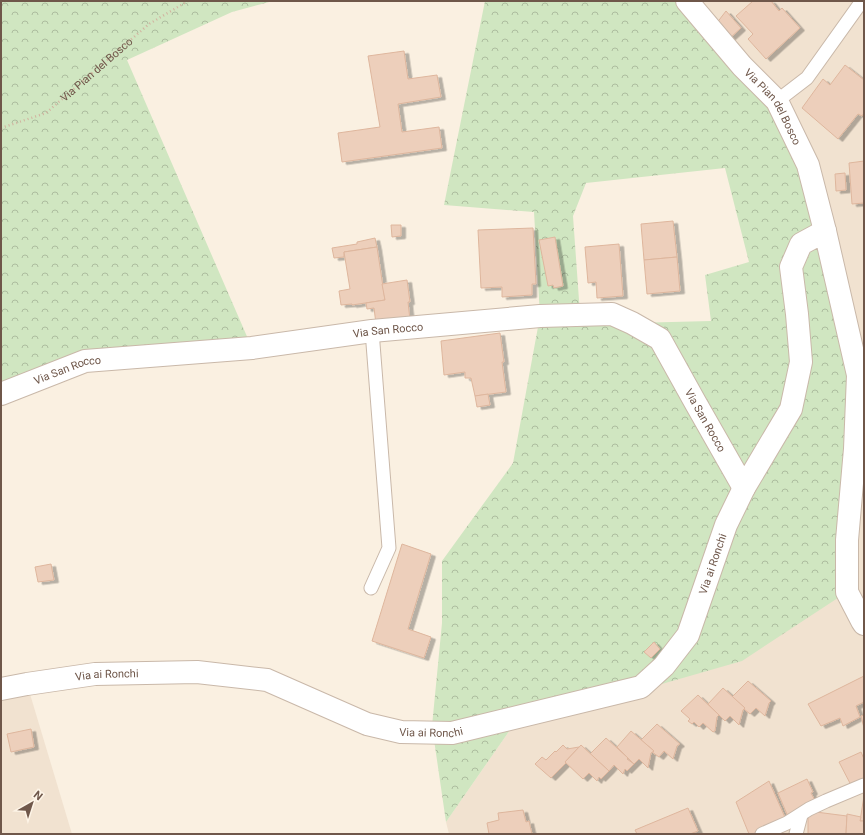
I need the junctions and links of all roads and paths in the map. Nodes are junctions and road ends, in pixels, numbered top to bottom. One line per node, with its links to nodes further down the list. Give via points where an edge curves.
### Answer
1 (188, 1): 5 (path, Via Pian del Bosco, via 149,24 46,113)
2 (687, 1): 4 (street, Via Pian del Bosco, via 742,66)
3 (862, 1): 4 (lane, via 807,78)
4 (777, 101): 6 (street, Via Pian del Bosco, via 808,165)
5 (1, 128)
6 (825, 231): 9 (street, via 801,244 791,267 801,362 791,409); 11 (street, via 858,375 847,540 847,592)
7 (372, 331): 8 (street, Via San Rocco, via 252,348 85,361); 9 (street, Via San Rocco, via 540,316 612,314 660,339); 10 (lane, via 389,548)
8 (1, 394)
9 (744, 488): 12 (street, Via ai Ronchi, via 726,525 688,635 664,666 641,687 452,733 401,732 367,724 267,680 197,672 95,674)
10 (371, 588)
11 (864, 624)
12 (1, 689)
13 (864, 785): 14 (lane, via 826,800)
14 (802, 815): 15 (lane); 16 (lane)
15 (762, 834)
16 (796, 834)

